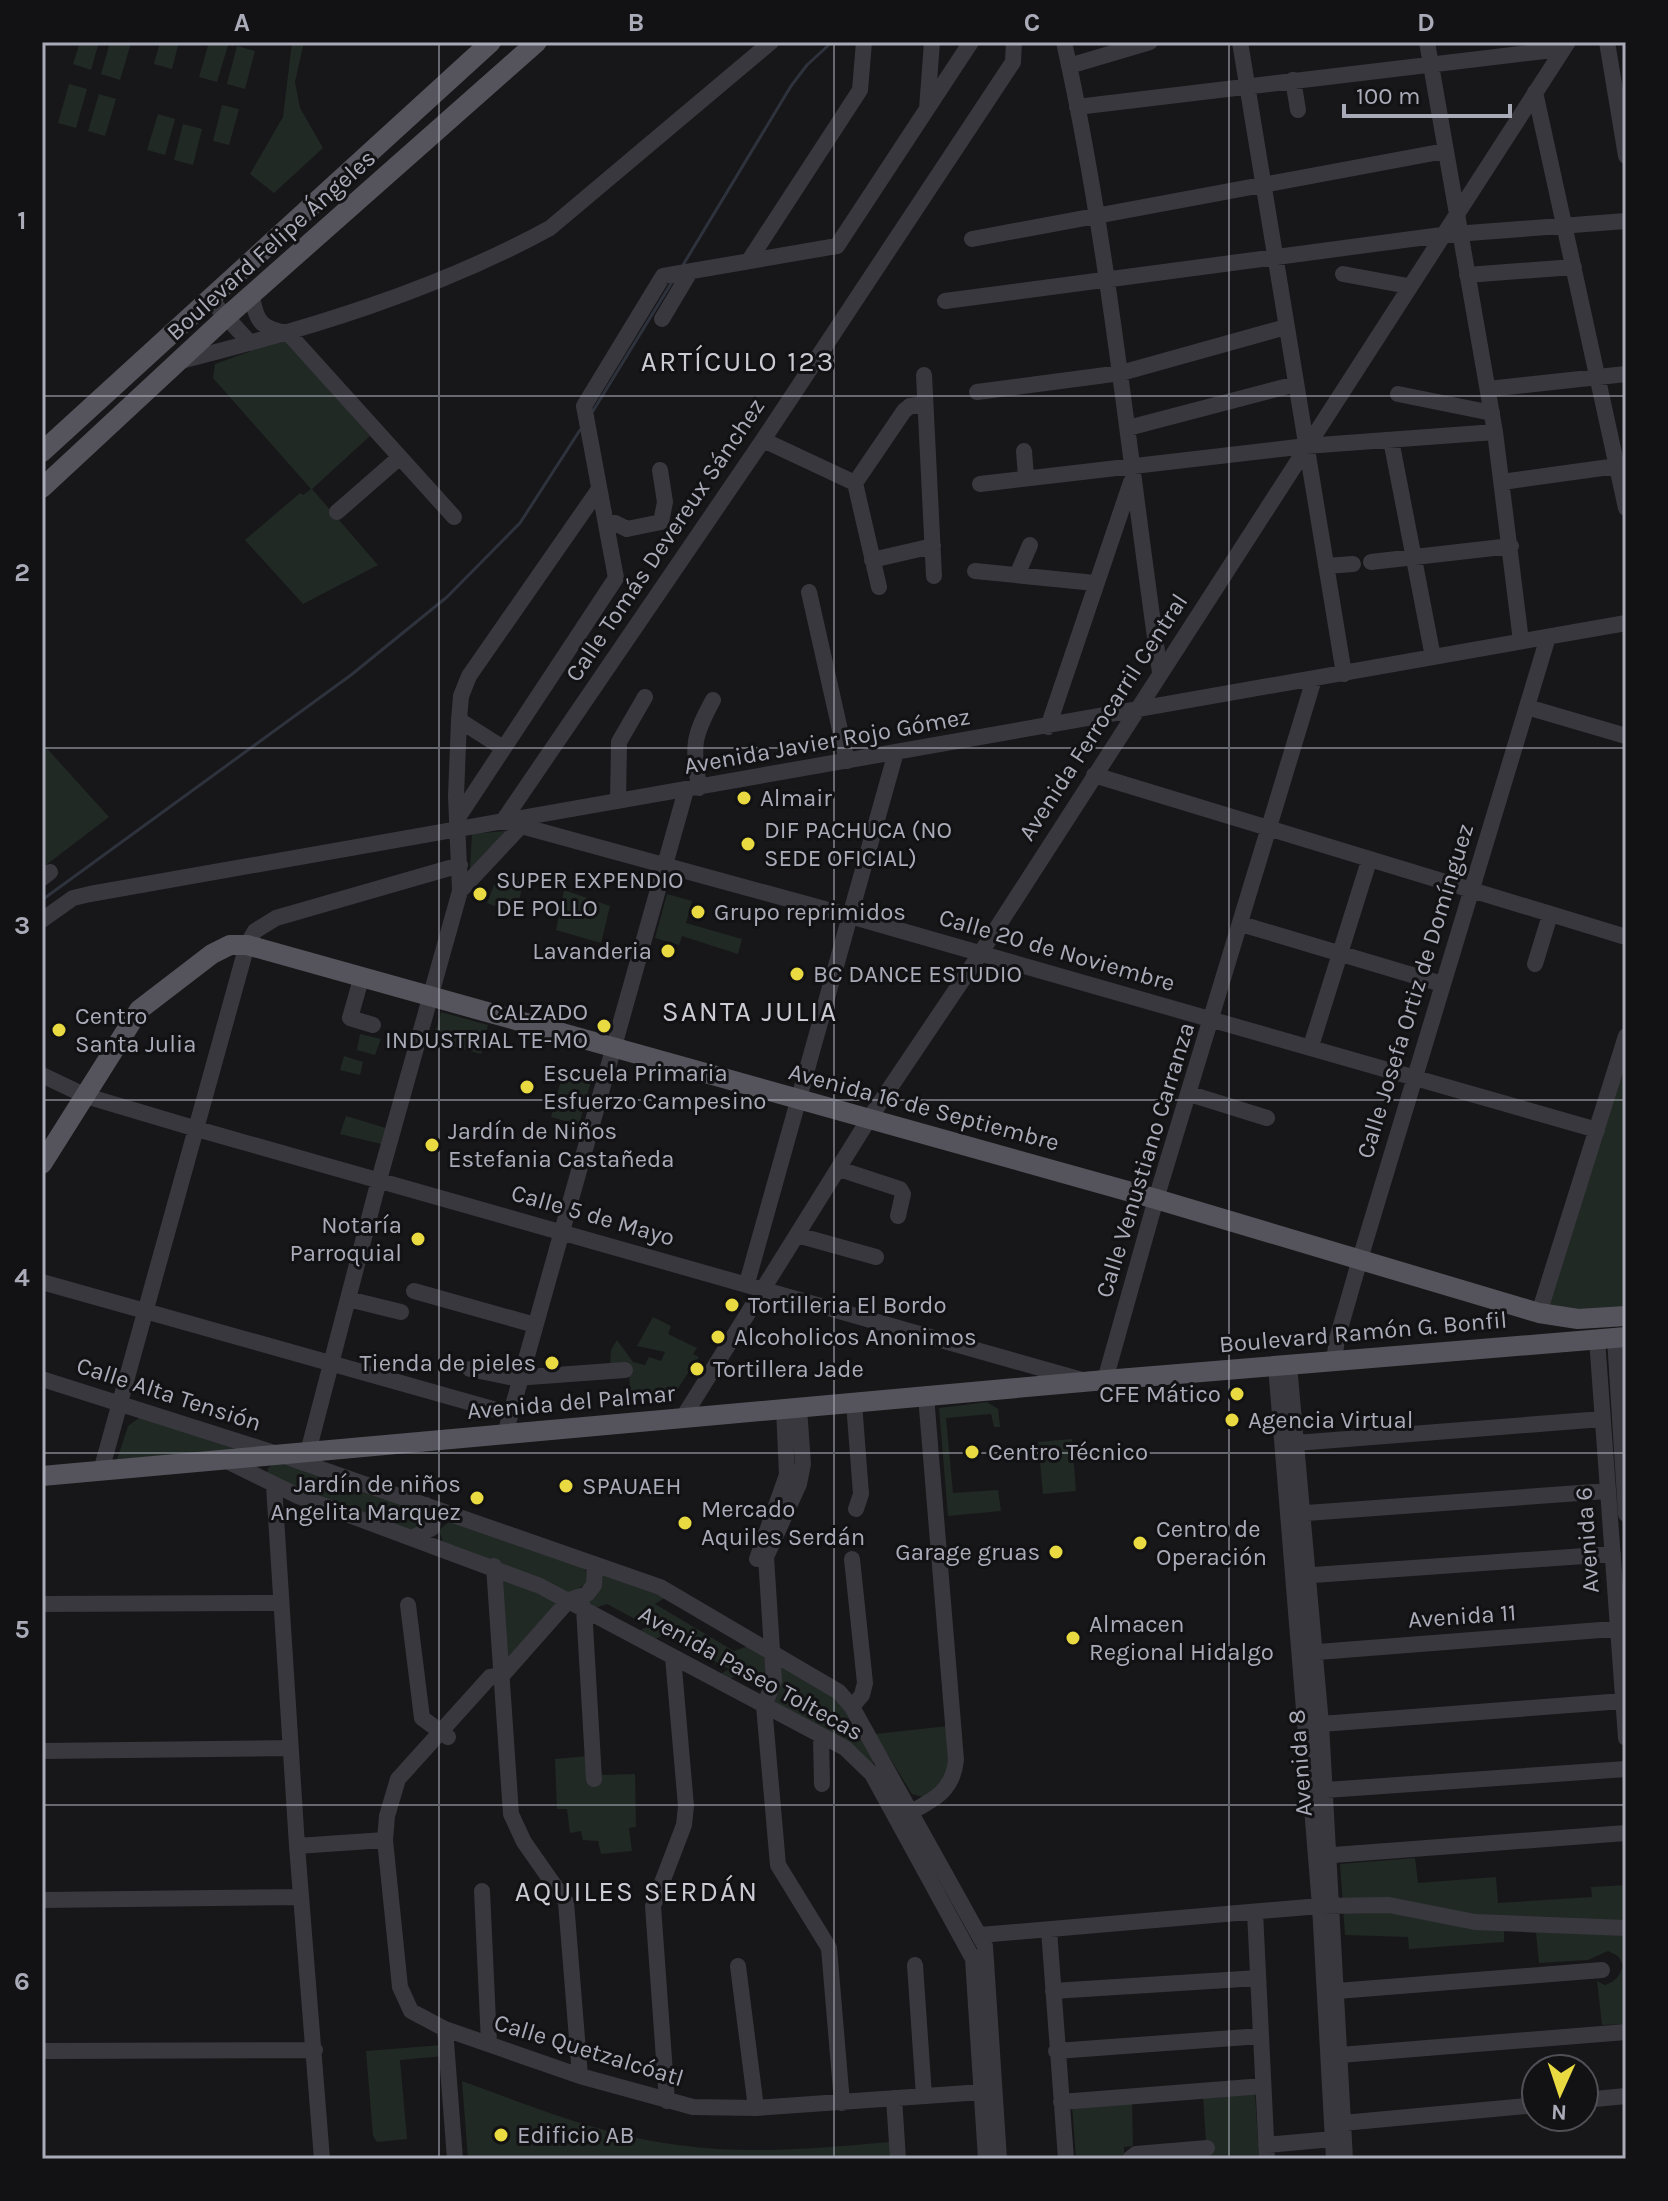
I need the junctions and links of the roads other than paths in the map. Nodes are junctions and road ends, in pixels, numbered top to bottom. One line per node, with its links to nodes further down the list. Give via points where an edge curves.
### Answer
1 (491, 42): 41 (main road, Boulevard Felipe Ángeles)
2 (537, 42): 40 (main road, Boulevard Felipe Ángeles)
3 (771, 42): 46 (street, via 550,228 441,279)
4 (864, 42): 32 (street, via 860,90)
5 (932, 42): 20 (street)
6 (971, 42): 20 (street)
7 (1014, 42): 61 (street, Calle Tomás Devereux Sánchez, via 1013,62)
8 (1064, 42): 15 (street)
9 (1150, 42): 15 (street)
10 (1240, 42): 17 (street)
11 (1427, 42): 14 (street)
12 (1607, 42): 22 (street)
13 (1565, 46): 14 (street); 18 (street, Avenida Ferrocarril Central)
14 (1431, 63): 16 (street); 23 (street)
15 (1069, 66): 19 (street)
16 (1293, 80): 17 (street); 21 (street)
17 (1247, 86): 19 (street); 25 (street)
18 (1535, 92): 27 (street, Avenida Ferrocarril Central); 29 (street)
19 (1077, 107): 26 (street)
20 (927, 110): 32 (street, via 837,246)
21 (1298, 110)
22 (1622, 116): 24 (street)
23 (1445, 151): 25 (street); 27 (street)
24 (1626, 156)
25 (1262, 184): 26 (street); 33 (street)
26 (1098, 214): 31 (street); 38 (street)
27 (1456, 215): 30 (street, Avenida Ferrocarril Central)
28 (1626, 221): 29 (street)
29 (1564, 226): 30 (street); 34 (street)
30 (1451, 234): 33 (street); 37 (street); 39 (street, Avenida Ferrocarril Central)
31 (972, 239)
32 (750, 259): 35 (street)
33 (1275, 259): 38 (street); 45 (street)
34 (1574, 267): 37 (street); 52 (street)
35 (690, 272): 44 (street); 75 (street, via 663,276 586,399)
36 (1343, 274): 39 (street)
37 (1467, 275): 54 (street)
38 (1110, 282): 42 (street); 49 (street)
39 (1408, 286): 63 (street, Avenida Ferrocarril Central)
40 (252, 296): 43 (main road, Boulevard Felipe Ángeles); 46 (street, via 258,322 267,330)
41 (209, 298): 43 (street); 65 (main road, Boulevard Felipe Ángeles)
42 (945, 301)
43 (225, 318): 47 (street); 48 (main road, Boulevard Felipe Ángeles)
44 (662, 319)
45 (1286, 327): 49 (street); 53 (street)
46 (288, 333): 47 (street); 66 (street)
47 (250, 343): 48 (street)
48 (181, 361): 74 (main road, Boulevard Felipe Ángeles)
49 (1121, 373): 55 (street); 59 (street)
50 (1626, 374): 52 (street)
51 (924, 375): 57 (street)
52 (1598, 376): 54 (street); 67 (street)
53 (1296, 384): 59 (street); 63 (street)
54 (1488, 389): 58 (street)
55 (977, 392)
56 (1398, 394): 58 (street)
57 (925, 404): 72 (street, via 904,411); 81 (street)
58 (1492, 413): 60 (street)
59 (1128, 428): 69 (street)
60 (1495, 432): 62 (street); 71 (street)
61 (763, 440): 72 (street); 114 (street, Calle Tomás Devereux Sánchez)
62 (1391, 440): 63 (street); 83 (street)
63 (1306, 446): 69 (street); 87 (street); 98 (street, Avenida Ferrocarril Central)
64 (1024, 451): 70 (street)
65 (42, 452)
66 (400, 457): 77 (street); 78 (street)
67 (1617, 466): 71 (street); 76 (street)
68 (660, 470): 79 (street, via 665,502 661,522 627,529)
69 (1131, 473): 70 (street); 91 (street); 98 (street)
70 (1026, 477): 73 (street)
71 (1502, 482): 82 (street)
72 (855, 483): 84 (street)
73 (980, 484)
74 (42, 488)
75 (599, 489): 79 (street); 105 (street, via 469,676)
76 (1626, 508)
77 (337, 512)
78 (454, 517)
79 (606, 524): 108 (street, via 616,578)
80 (1030, 545): 89 (street)
81 (933, 546): 84 (street); 90 (street)
82 (1511, 546): 83 (street); 96 (street)
83 (1413, 557): 85 (street); 97 (street)
84 (872, 560): 92 (street)
85 (1371, 562)
86 (1353, 564): 87 (street)
87 (1326, 566): 99 (street)
88 (975, 571): 89 (street)
89 (1017, 575): 91 (street)
90 (934, 576)
91 (1095, 583): 106 (street)
92 (879, 587)
93 (809, 592): 110 (street)
94 (1626, 623): 95 (street, Avenida Javier Rojo Gómez)
95 (1548, 637): 96 (street, Avenida Javier Rojo Gómez); 103 (street, Calle Josefa Ortiz de Domínguez)
96 (1521, 641): 97 (street, Avenida Javier Rojo Gómez)
97 (1433, 657): 99 (street, Avenida Javier Rojo Gómez)
98 (1160, 672): 104 (street, Avenida Ferrocarril Central)
99 (1344, 674): 100 (street, Avenida Javier Rojo Gómez)
100 (1314, 679): 104 (street, Avenida Javier Rojo Gómez); 117 (street, Calle Venustiano Carranza)
101 (645, 697): 113 (street, via 619,742)
102 (713, 700): 112 (street, via 695,733)
103 (1527, 707): 107 (street); 121 (street, Calle Josefa Ortiz de Domínguez)
104 (1134, 712): 106 (street, Avenida Javier Rojo Gómez); 111 (street, Avenida Ferrocarril Central)
105 (459, 720): 108 (street); 115 (street)
106 (1048, 727): 109 (street, Avenida Javier Rojo Gómez)
107 (1626, 736)
108 (503, 748): 115 (street)
109 (896, 752): 110 (street, Avenida Javier Rojo Gómez); 124 (street)
110 (847, 761): 112 (street, Avenida Javier Rojo Gómez)
111 (1094, 775): 117 (street); 129 (street, Avenida Ferrocarril Central)
112 (692, 789): 113 (street, Avenida Javier Rojo Gómez); 120 (street)
113 (618, 801): 114 (street, Avenida Javier Rojo Gómez)
114 (503, 821): 115 (street, Avenida Javier Rojo Gómez); 116 (street, Calle 20 de Noviembre)
115 (460, 822): 119 (street); 125 (street, Avenida Javier Rojo Gómez, via 90,894 73,898)
116 (521, 826): 120 (street, Calle 20 de Noviembre); 122 (street)
117 (1268, 829): 118 (street); 126 (street, Calle Venustiano Carranza)
118 (1369, 861): 121 (street); 130 (street)
119 (460, 865): 122 (street); 128 (street, via 276,918 255,931)
120 (667, 865): 124 (street, Calle 20 de Noviembre); 139 (street)
121 (1470, 890): 123 (street); 133 (street, Calle Josefa Ortiz de Domínguez)
122 (460, 891): 134 (street)
123 (1550, 915): 127 (street); 131 (street)
124 (850, 916): 129 (street, Calle 20 de Noviembre); 144 (street)
125 (42, 920)
126 (1241, 924): 130 (street); 135 (street, Calle Venustiano Carranza)
127 (1626, 937)
128 (247, 945): 132 (main road, Avenida 16 de Septiembre); 143 (main road, via 230,945 212,954 139,1010); 147 (street)
129 (980, 954): 135 (street, Calle 20 de Noviembre); 146 (street, Avenida Ferrocarril Central)
130 (1340, 954): 133 (street); 138 (street)
131 (1535, 964)
132 (361, 979): 134 (main road, Avenida 16 de Septiembre); 136 (street, via 350,1018)
133 (1442, 984): 141 (street, Calle Josefa Ortiz de Domínguez)
134 (429, 999): 139 (main road, Avenida 16 de Septiembre); 151 (street)
135 (1212, 1019): 138 (street, Calle 20 de Noviembre); 142 (street, Calle Venustiano Carranza)
136 (373, 1025)
137 (1626, 1036): 148 (street)
138 (1311, 1046): 141 (street, Calle 20 de Noviembre)
139 (613, 1050): 144 (main road, Avenida 16 de Septiembre); 154 (street)
140 (42, 1075): 143 (street, Calle 5 de Mayo)
141 (1414, 1076): 148 (street, Calle 20 de Noviembre); 157 (street, Calle Josefa Ortiz de Domínguez)
142 (1190, 1094): 145 (street); 152 (street, Calle Venustiano Carranza)
143 (86, 1096): 147 (street, Calle 5 de Mayo); 149 (main road)
144 (800, 1100): 146 (main road, Avenida 16 de Septiembre); 159 (street)
145 (1267, 1118)
146 (869, 1119): 150 (street, Avenida Ferrocarril Central); 152 (main road, Avenida 16 de Septiembre)
147 (197, 1129): 151 (street, Calle 5 de Mayo); 163 (street)
148 (1597, 1130): 165 (street)
149 (42, 1164)
150 (839, 1169): 153 (street, via 900,1189); 155 (street, Avenida Ferrocarril Central)
151 (379, 1180): 154 (street, Calle 5 de Mayo); 162 (street)
152 (1156, 1199): 157 (main road, Avenida 16 de Septiembre); 176 (street, Calle Venustiano Carranza)
153 (898, 1216)
154 (562, 1232): 159 (street, Calle 5 de Mayo); 167 (street)
155 (797, 1235): 156 (street); 160 (street, Avenida Ferrocarril Central)
156 (876, 1257)
157 (1360, 1259): 165 (main road, Avenida 16 de Septiembre); 169 (street, Calle Josefa Ortiz de Domínguez)
158 (42, 1282): 163 (street)
159 (747, 1283): 160 (street, Calle 5 de Mayo)
160 (764, 1288): 176 (street, Calle 5 de Mayo); 182 (street, Avenida Ferrocarril Central)
161 (414, 1291): 167 (street)
162 (348, 1299): 164 (street); 170 (street)
163 (146, 1311): 170 (street); 179 (street)
164 (401, 1312)
165 (1539, 1313): 166 (main road, Boulevard Ramón G. Bonfil, via 1578,1319)
166 (1626, 1316)
167 (535, 1325): 174 (street)
168 (1613, 1338): 169 (main road, Boulevard Ramón G. Bonfil); 183 (street, Avenida 6); 184 (street, Avenida 6)
169 (1334, 1361): 171 (main road, Boulevard Ramón G. Bonfil)
170 (331, 1364): 181 (street); 187 (street)
171 (1283, 1366): 176 (main road, Boulevard Ramón G. Bonfil); 186 (street, Avenida 8); 196 (street, Avenida 8)
172 (470, 1369): 174 (street)
173 (625, 1370): 174 (street)
174 (521, 1377): 181 (street)
175 (42, 1379): 179 (street, Calle Alta Tensión)
176 (1096, 1380): 177 (main road, Avenida del Palmar)
177 (926, 1396): 178 (main road, Avenida del Palmar); 228 (street, via 956,1760 944,1793)
178 (854, 1403): 180 (main road, Avenida del Palmar); 195 (street, via 861,1494)
179 (119, 1405): 188 (street, Calle Alta Tensión); 190 (street)
180 (791, 1409): 182 (main road, Avenida del Palmar); 211 (street, via 803,1464 766,1557)
181 (511, 1414): 185 (street)
182 (682, 1419): 185 (main road, Avenida del Palmar)
183 (1602, 1419): 186 (street); 193 (street, Avenida 6)
184 (1623, 1422): 193 (street, Avenida 6)
185 (505, 1434): 187 (main road, Avenida del Palmar)
186 (1296, 1443): 196 (street, Avenida 8)
187 (308, 1452): 188 (main road, Avenida del Palmar)
188 (281, 1455): 189 (main road, Avenida del Palmar); 194 (street, Avenida Paseo Toltecas)
189 (225, 1460): 190 (main road, Avenida del Palmar); 192 (street, Avenida Paseo Toltecas)
190 (101, 1471): 191 (main road, Avenida del Palmar)
191 (42, 1476)
192 (274, 1486): 199 (street, Avenida Paseo Toltecas); 206 (street)
193 (1619, 1490): 196 (street); 197 (street, Avenida 6); 201 (street, Avenida 6)
194 (426, 1505): 198 (street, Avenida Paseo Toltecas); 199 (street, via 434,1515 432,1528)
195 (856, 1509)
196 (1297, 1514): 205 (street, Avenida 8)
197 (1626, 1514)
198 (456, 1515): 200 (street, via 438,1525); 203 (street, Avenida Paseo Toltecas)
199 (414, 1537): 200 (street, Avenida Paseo Toltecas)
200 (440, 1546): 204 (street, Avenida Paseo Toltecas)
201 (1613, 1554): 205 (street); 210 (street, Avenida 6)
202 (852, 1559): 217 (street, via 865,1683)
203 (595, 1565): 208 (street, Calle Quetzalcóatl, via 594,1585); 211 (street, Avenida Paseo Toltecas, via 660,1587)
204 (494, 1566): 208 (street, Avenida Paseo Toltecas); 214 (street)
205 (1302, 1576): 212 (street, Avenida 8)
206 (281, 1603): 207 (street); 222 (street)
207 (42, 1604)
208 (576, 1604): 213 (street, Avenida Paseo Toltecas); 214 (street, Calle Quetzalcóatl); 225 (street)
209 (408, 1605): 219 (street, via 422,1718)
210 (1622, 1628): 212 (street, Avenida 11); 215 (street, Avenida 6)
211 (765, 1648): 216 (street, via 774,1681); 217 (street, Avenida Paseo Toltecas, via 825,1682)
212 (1308, 1652): 218 (street, Avenida 8); 232 (street, Avenida 8)
213 (673, 1657): 216 (street, Avenida Paseo Toltecas); 263 (street, via 686,1806 684,1825 653,1906)
214 (502, 1675): 219 (street, Calle Quetzalcóatl, via 490,1677); 256 (street, via 515,1826 559,1888 570,1921)
215 (1623, 1701): 218 (street); 221 (street, Avenida 6)
216 (764, 1706): 220 (street, Avenida Paseo Toltecas); 265 (street, via 778,1865 829,1948)
217 (852, 1707): 228 (street, Avenida Paseo Toltecas)
218 (1321, 1724): 227 (street, Avenida 8)
219 (445, 1734): 230 (street, Calle Quetzalcóatl, via 398,1779)
220 (821, 1736): 226 (street); 233 (street, Avenida Paseo Toltecas, via 845,1748 872,1774)
221 (1626, 1738)
222 (290, 1748): 223 (street); 231 (street)
223 (42, 1751)
224 (1626, 1769): 227 (street)
225 (594, 1779)
226 (822, 1784)
227 (1326, 1790): 232 (street, Avenida 8)
228 (911, 1812): 233 (street, Avenida Paseo Toltecas)
229 (1626, 1833): 232 (street)
230 (385, 1840): 231 (street); 248 (street, Calle Quetzalcóatl, via 403,1998 411,2011)
231 (297, 1846): 235 (street)
232 (1323, 1856): 237 (street, Avenida 8)
233 (945, 1889): 241 (street, Avenida Paseo Toltecas); 258 (street, Avenida Paseo Toltecas, via 973,1959)
234 (482, 1891): 251 (street)
235 (301, 1897): 236 (street); 252 (street)
236 (42, 1900)
237 (1326, 1906): 238 (street); 239 (street, via 1389,1905 1475,1922); 247 (street, Avenida 8); 269 (street, Avenida 8)
238 (1255, 1912): 240 (street); 245 (street)
239 (1626, 1928)
240 (1049, 1930): 241 (street); 246 (street)
241 (980, 1935): 277 (street, Avenida Paseo Toltecas, via 988,1966)
242 (915, 1965): 259 (street)
243 (738, 1966): 267 (street)
244 (1602, 1970): 247 (street)
245 (1258, 1978): 246 (street); 250 (street)
246 (1053, 1991): 254 (street)
247 (1337, 1991): 255 (street, Avenida 8)
248 (445, 2029): 251 (street, Calle Quetzalcóatl); 274 (street)
249 (1626, 2032): 255 (street)
250 (1261, 2036): 254 (street); 257 (street)
251 (489, 2043): 256 (street, Calle Quetzalcóatl)
252 (315, 2050): 253 (street); 273 (street)
253 (42, 2051)
254 (1056, 2051): 264 (street)
255 (1340, 2055): 268 (street, Avenida 8)
256 (580, 2076): 263 (street, Calle Quetzalcóatl)
257 (1263, 2086): 264 (street); 271 (street)
258 (982, 2092): 259 (street, Calle Quetzalcóatl); 276 (street, Avenida Paseo Toltecas)
259 (924, 2096): 261 (street, Calle Quetzalcóatl)
260 (1626, 2096): 262 (street)
261 (894, 2098): 265 (street, Calle Quetzalcóatl); 275 (street)
262 (1600, 2098)
263 (667, 2101): 267 (street, Calle Quetzalcóatl)
264 (1061, 2102): 278 (street)
265 (842, 2103): 267 (street, Calle Quetzalcóatl)
266 (1520, 2106): 268 (street)
267 (756, 2108)
268 (1343, 2123): 280 (street, Avenida 8)
269 (1333, 2139): 271 (street); 279 (street, Avenida 8)
270 (1207, 2148): 272 (street)
271 (1266, 2152)
272 (1130, 2157)
273 (322, 2159)
274 (455, 2159)
275 (898, 2159)
276 (986, 2159)
277 (999, 2159)
278 (1064, 2159)
279 (1334, 2159)
280 (1345, 2159)

